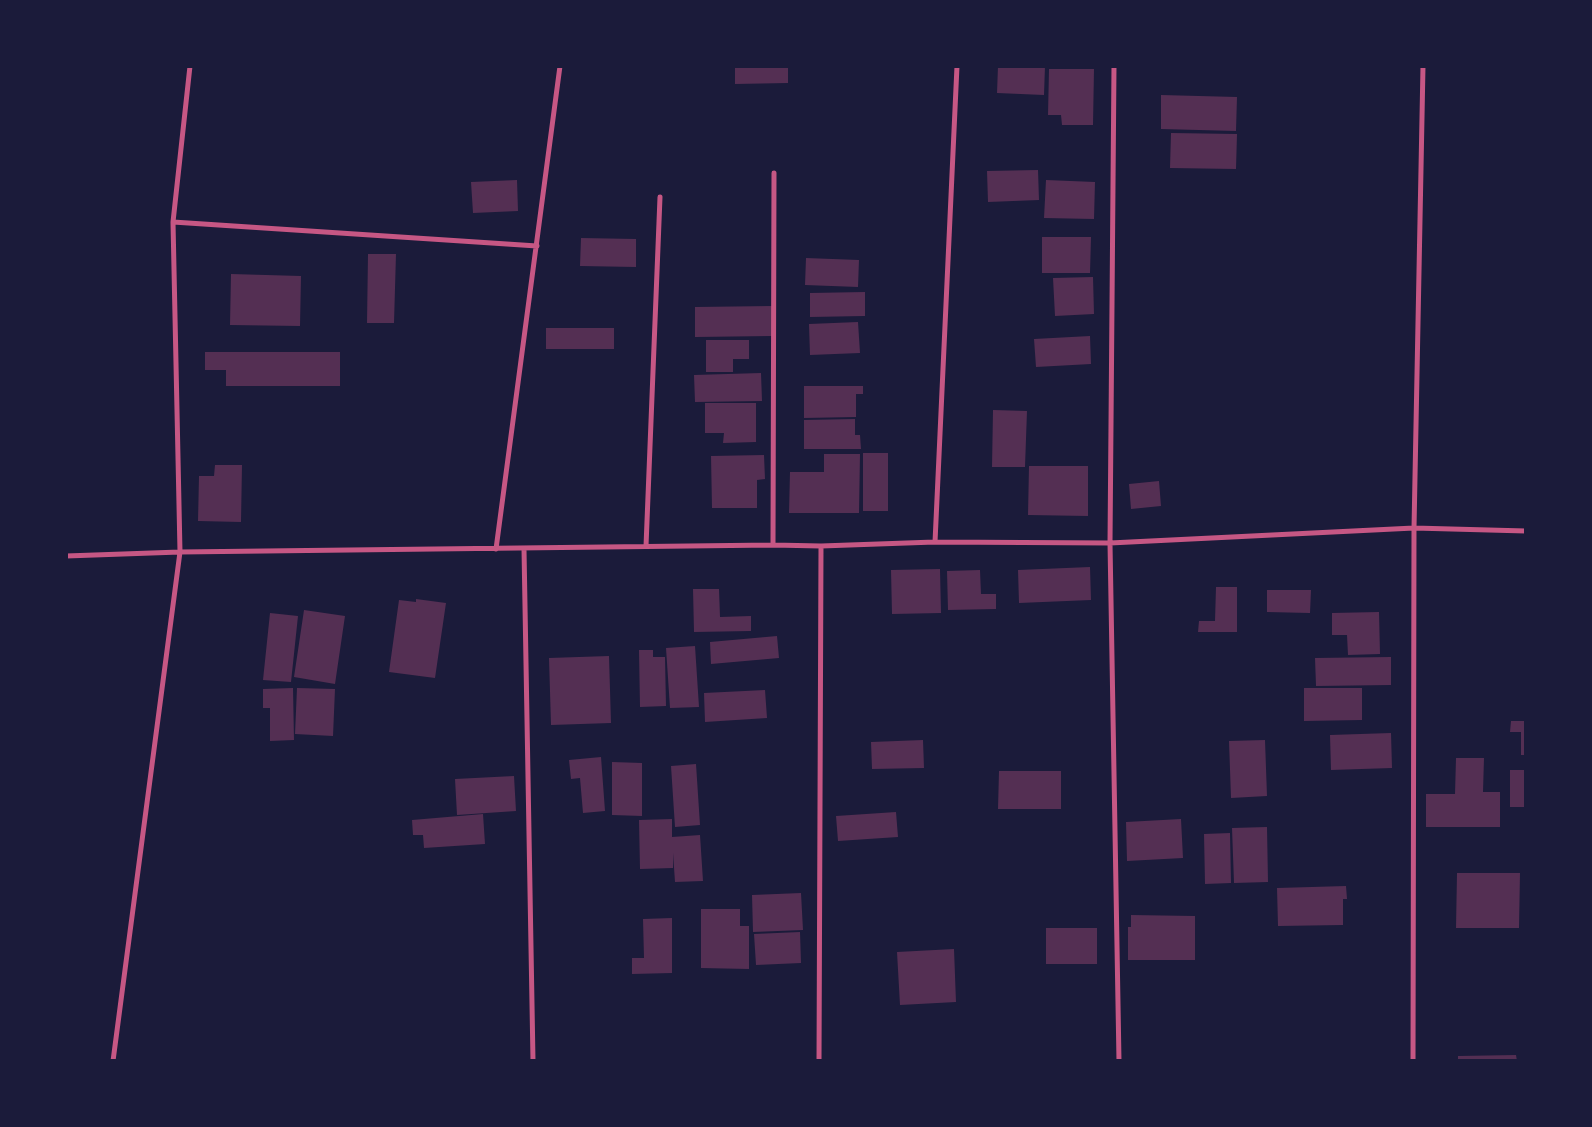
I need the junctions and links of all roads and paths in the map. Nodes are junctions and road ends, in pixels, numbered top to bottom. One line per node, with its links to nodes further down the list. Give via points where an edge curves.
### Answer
1 (190, 66): 8 (street)
2 (560, 66): 9 (street)
3 (957, 66): 12 (street)
4 (1114, 66): 13 (street)
5 (1423, 66): 10 (street)
6 (774, 173): 14 (street)
7 (660, 197): 15 (street)
8 (173, 222): 9 (street); 19 (street)
9 (537, 246): 17 (street)
10 (1414, 528): 11 (street); 13 (street); 25 (street)
11 (1526, 531)
12 (936, 542): 13 (street); 16 (street)
13 (1110, 543): 24 (street)
14 (773, 545): 15 (street); 16 (street)
15 (646, 546): 18 (street)
16 (821, 546): 23 (street)
17 (496, 549): 18 (street); 19 (street)
18 (524, 549): 22 (street)
19 (180, 552): 20 (street); 21 (street)
20 (66, 556)
21 (113, 1061)
22 (533, 1061)
23 (819, 1061)
24 (1119, 1061)
25 (1413, 1061)

